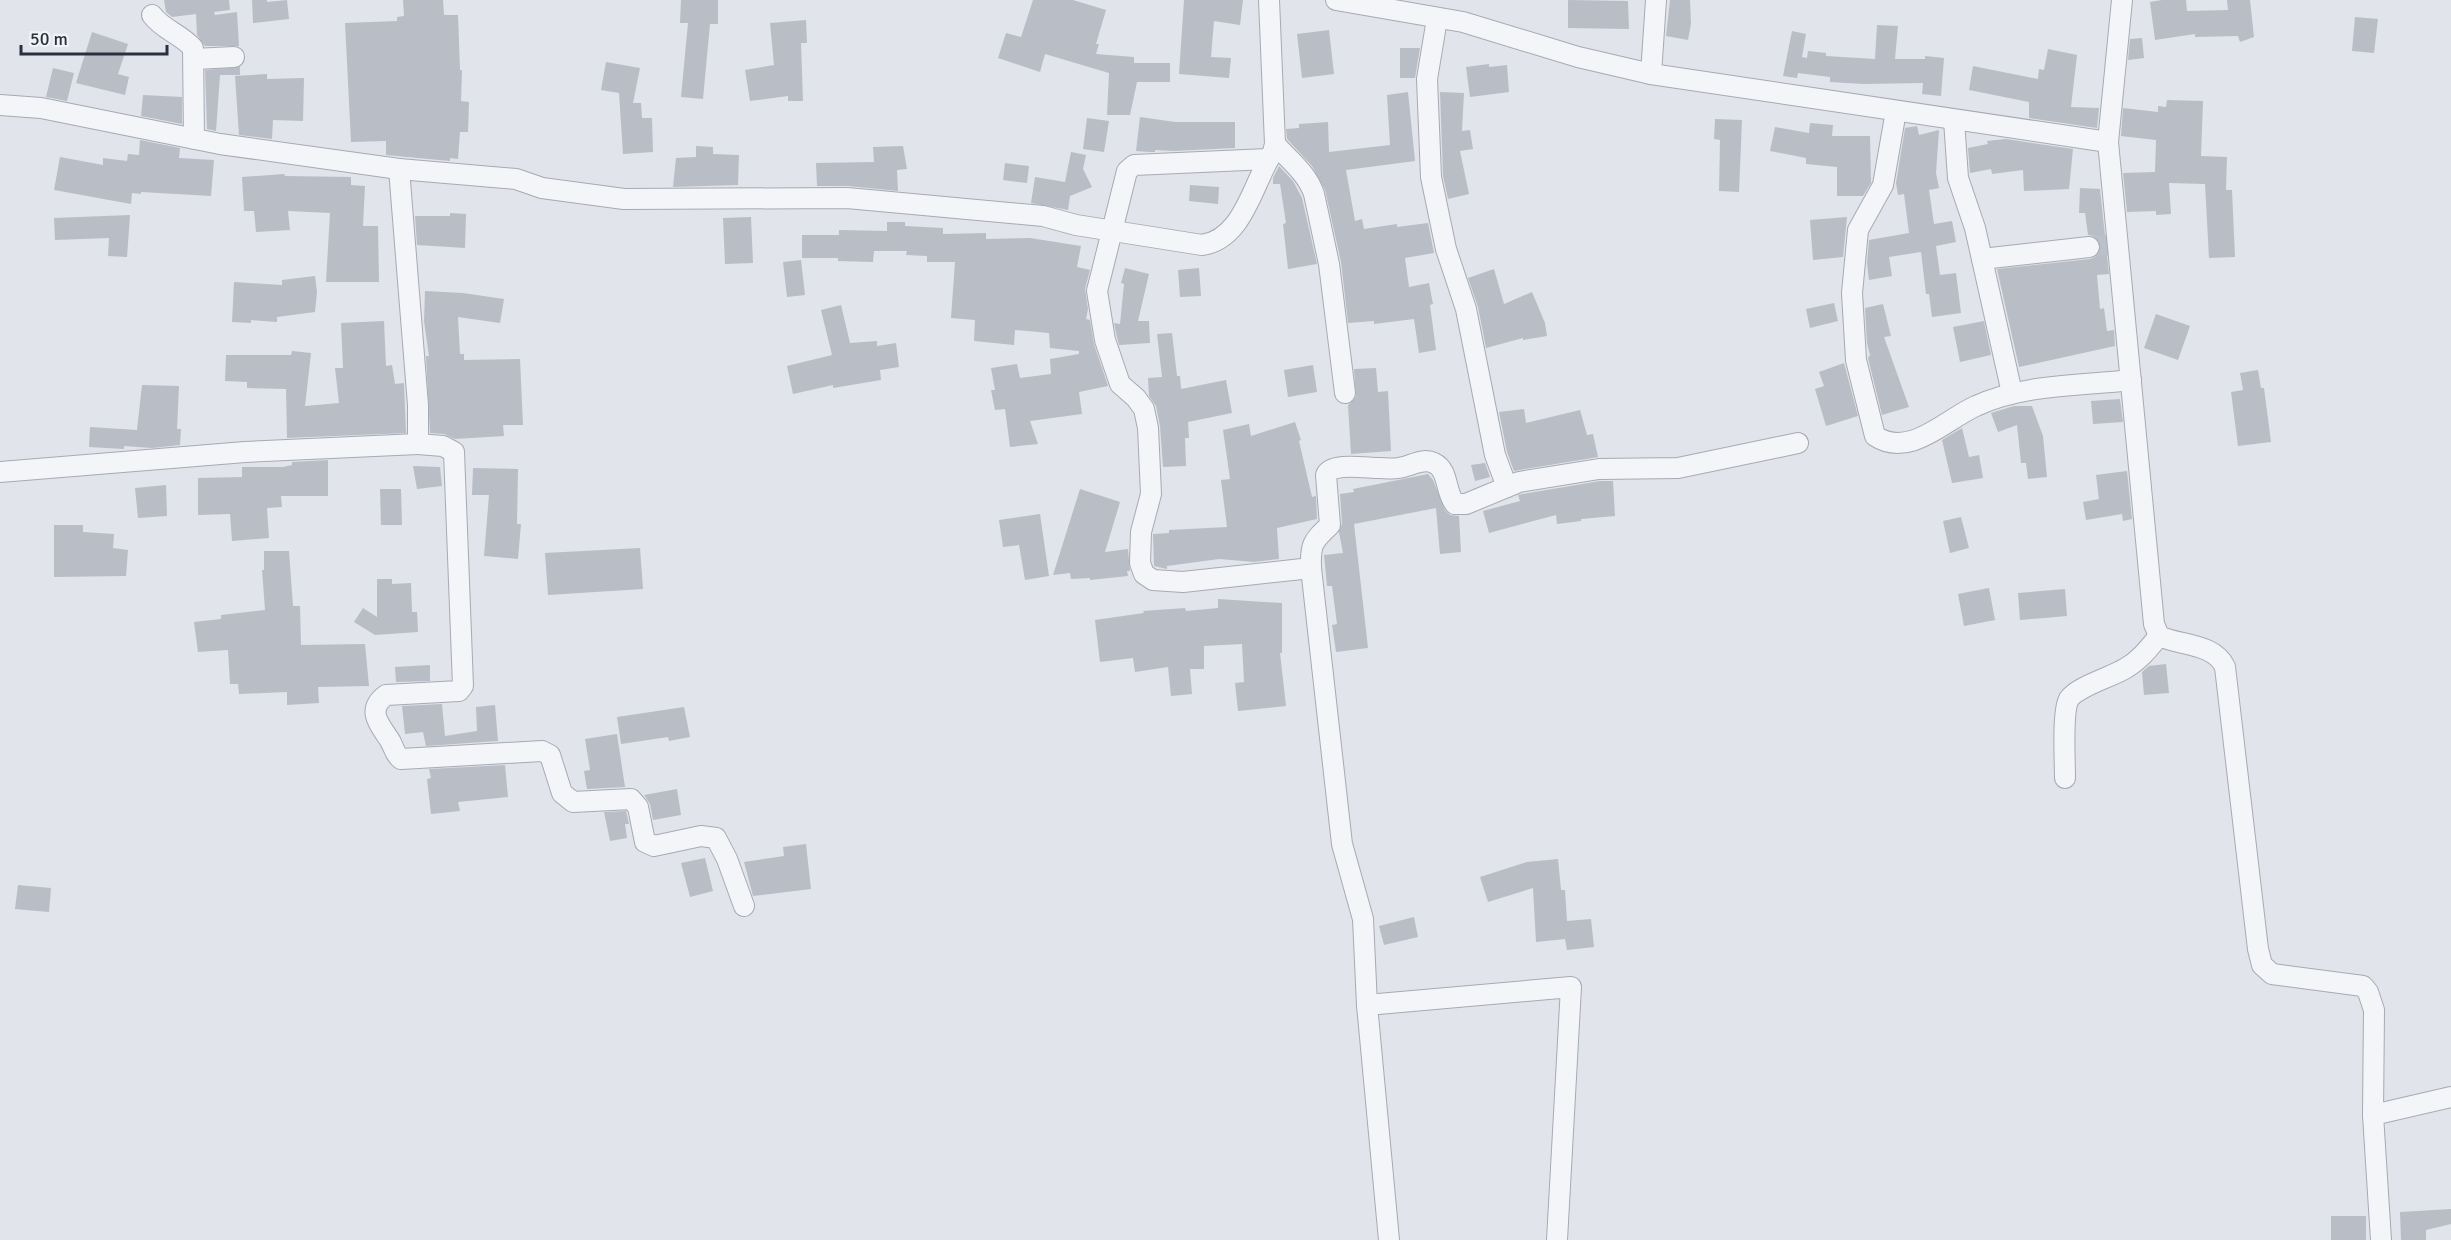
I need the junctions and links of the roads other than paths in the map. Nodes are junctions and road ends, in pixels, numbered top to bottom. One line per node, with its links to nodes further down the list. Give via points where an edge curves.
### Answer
1 (1269, 0): 15 (street)
2 (1336, 0): 6 (street)
3 (1656, 0): 9 (street)
4 (2122, 0): 14 (street)
5 (152, 15): 8 (street, via 159,25 186,39 193,48)
6 (1437, 19): 9 (street, via 1463,22 1578,57); 26 (street, via 1427,79 1431,177 1446,249 1466,309 1495,455)
7 (234, 57): 8 (street)
8 (194, 59): 13 (street)
9 (1651, 74): 11 (street)
10 (0, 105): 13 (street, via 41,108)
11 (1896, 111): 12 (street); 22 (street, via 1883,185 1858,230 1852,293 1856,360 1875,436 1892,443 1927,436 1975,406)
12 (1954, 120): 14 (street); 19 (street, via 1958,178)
13 (194, 139): 16 (street)
14 (2108, 142): 18 (street)
15 (1271, 152): 17 (street, via 1134,165 1127,171); 17 (street, via 1240,218 1213,244 1191,245); 21 (street, via 1303,173 1311,183 1329,264)
16 (399, 169): 17 (street, via 516,179 542,188 624,199 847,198 1043,216); 24 (street)
17 (1113, 231): 27 (street, via 1097,291 1105,340 1120,384 1144,409 1148,428 1151,494 1141,532 1140,563 1144,574 1153,580 1183,582)
18 (2105, 246): 19 (street); 20 (street)
19 (1982, 259): 22 (street)
20 (2131, 380): 22 (street); 28 (street, via 2154,624)
21 (1345, 393)
22 (2012, 393)
23 (1798, 443): 26 (street, via 1678,468 1599,469)
24 (418, 444): 25 (street, via 245,452); 30 (street, via 443,446 454,452 463,686 459,691 386,695 380,699 375,713 377,724 397,755 401,759 542,751 550,754 562,793 573,802 631,799 638,807 645,842 654,846 701,836 716,838)
25 (0, 472)
26 (1507, 487): 27 (street, via 1466,504 1455,504 1443,470 1433,462 1400,468 1332,468 1326,475 1330,525 1313,541)
27 (1311, 568): 31 (street, via 1342,844 1363,919)
28 (2159, 636): 29 (street, via 2126,668 2069,699); 33 (street, via 2203,648 2221,659 2227,676 2260,959 2272,974 2363,986 2368,992 2374,1010)
29 (2065, 778)
30 (744, 906)
31 (1367, 1005): 34 (street); 35 (street, via 1571,987)
32 (2451, 1097): 33 (street)
33 (2373, 1115): 36 (street)
34 (1389, 1240)
35 (1557, 1240)
36 (2381, 1240)

